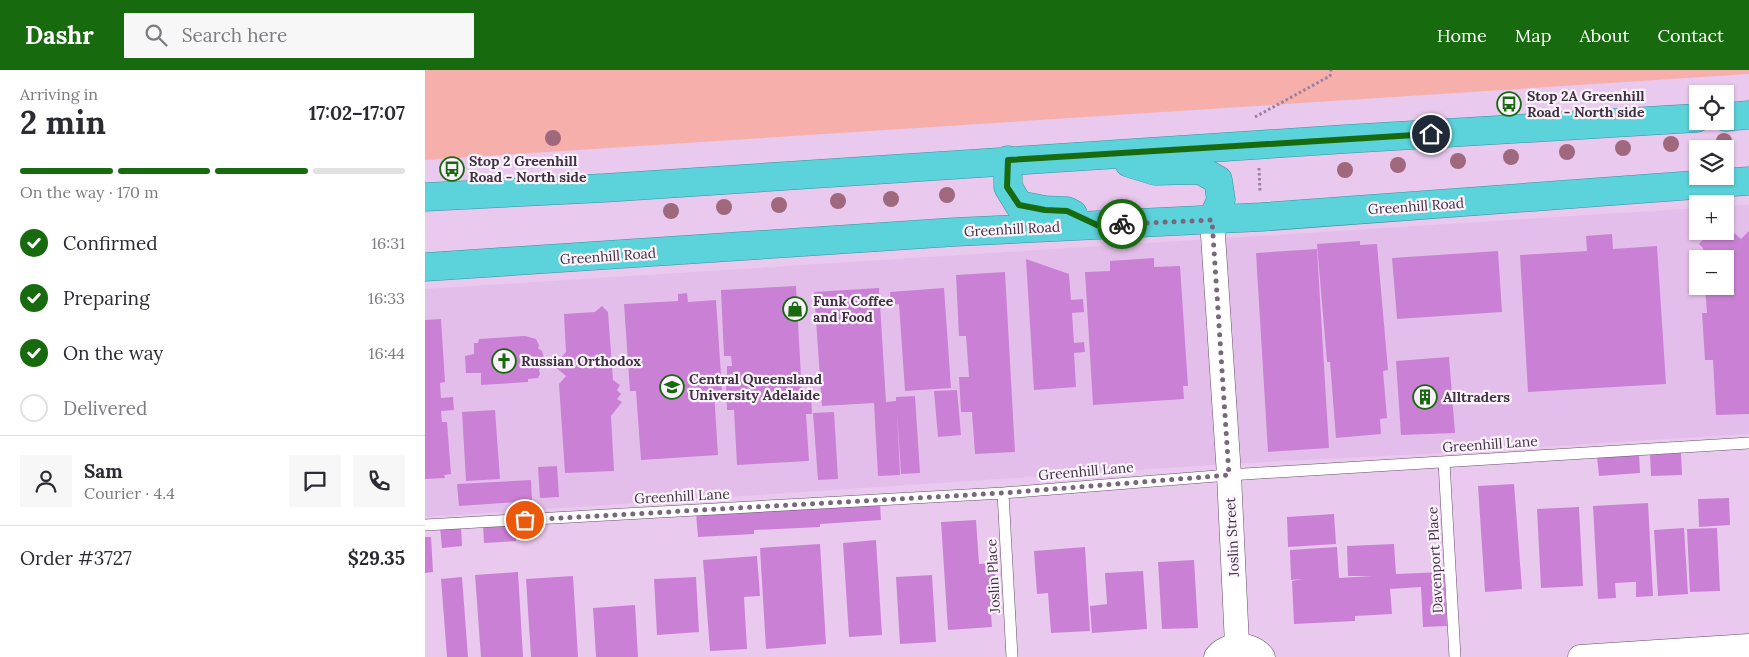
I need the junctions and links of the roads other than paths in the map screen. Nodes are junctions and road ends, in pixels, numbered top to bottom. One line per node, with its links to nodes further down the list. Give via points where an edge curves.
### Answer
1 (1749, 115): 2 (highway)
2 (1734, 116)
3 (1689, 118): 4 (highway)
4 (1101, 155): 5 (highway); 8 (highway, via 1155,171 1200,170 1218,180 1221,200)
5 (1008, 160): 7 (highway); 9 (highway, via 1007,187 1019,205 1067,211)
6 (1749, 181): 8 (highway, Greenhill Road)
7 (425, 197)
8 (1212, 220): 9 (highway, Greenhill Road); 13 (street, Joslin Street)
9 (1097, 225): 10 (highway, Greenhill Road)
10 (425, 268)
11 (1749, 443): 12 (lane, Greenhill Lane)
12 (1444, 462): 13 (lane, Greenhill Lane); 21 (lane, Davenport Place)
13 (1229, 475): 14 (lane, Greenhill Lane); 16 (street, Joslin Street)
14 (1003, 493): 15 (lane, Greenhill Lane); 18 (lane, Joslin Place)
15 (425, 525)
16 (1237, 645): 19 (street); 20 (street, via 1249,646)
17 (1749, 646): 22 (street)
18 (1012, 657)
19 (1216, 657)
20 (1263, 657)
21 (1455, 657)
22 (1580, 657)

